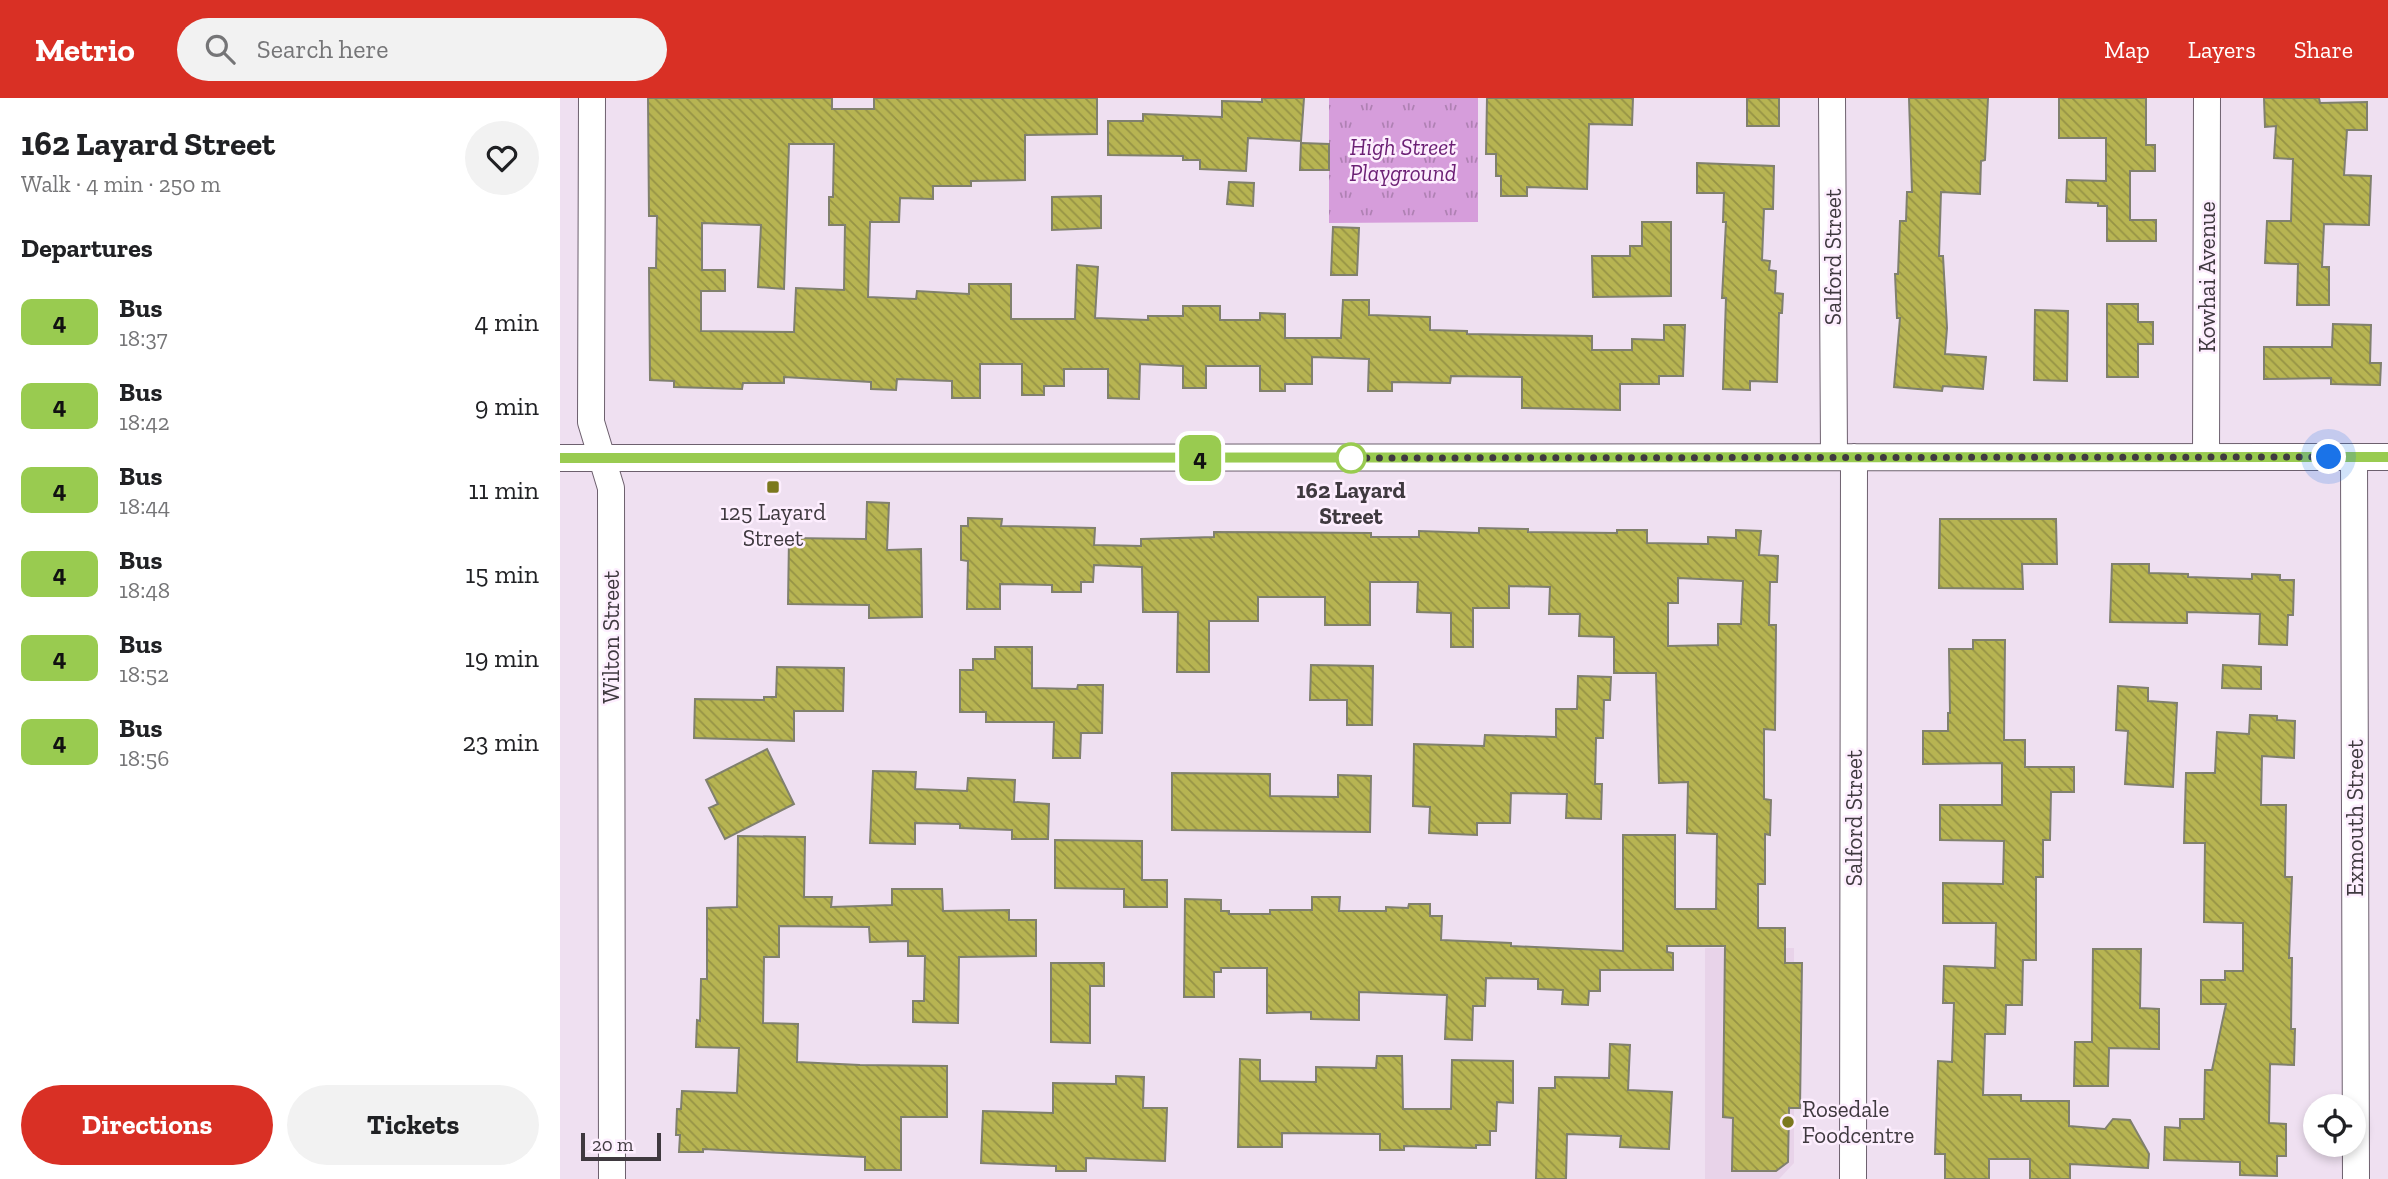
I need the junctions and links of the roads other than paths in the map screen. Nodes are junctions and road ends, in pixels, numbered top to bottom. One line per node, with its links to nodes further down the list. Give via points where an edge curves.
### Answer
1 (592, 98): 9 (street, Wilton Street, via 591,422)
2 (1832, 98): 4 (street, Salford Street)
3 (2207, 98): 5 (street, Kowhai Avenue)
4 (1844, 457): 5 (street); 9 (street); 11 (street, Salford Street)
5 (2206, 457): 6 (street)
6 (2354, 457): 7 (street); 12 (street, Exmouth Street)
7 (2388, 457)
8 (560, 458): 9 (street)
9 (600, 458): 10 (street, Wilton Street, via 611,488)
10 (612, 1179)
11 (1853, 1179)
12 (2356, 1179)

